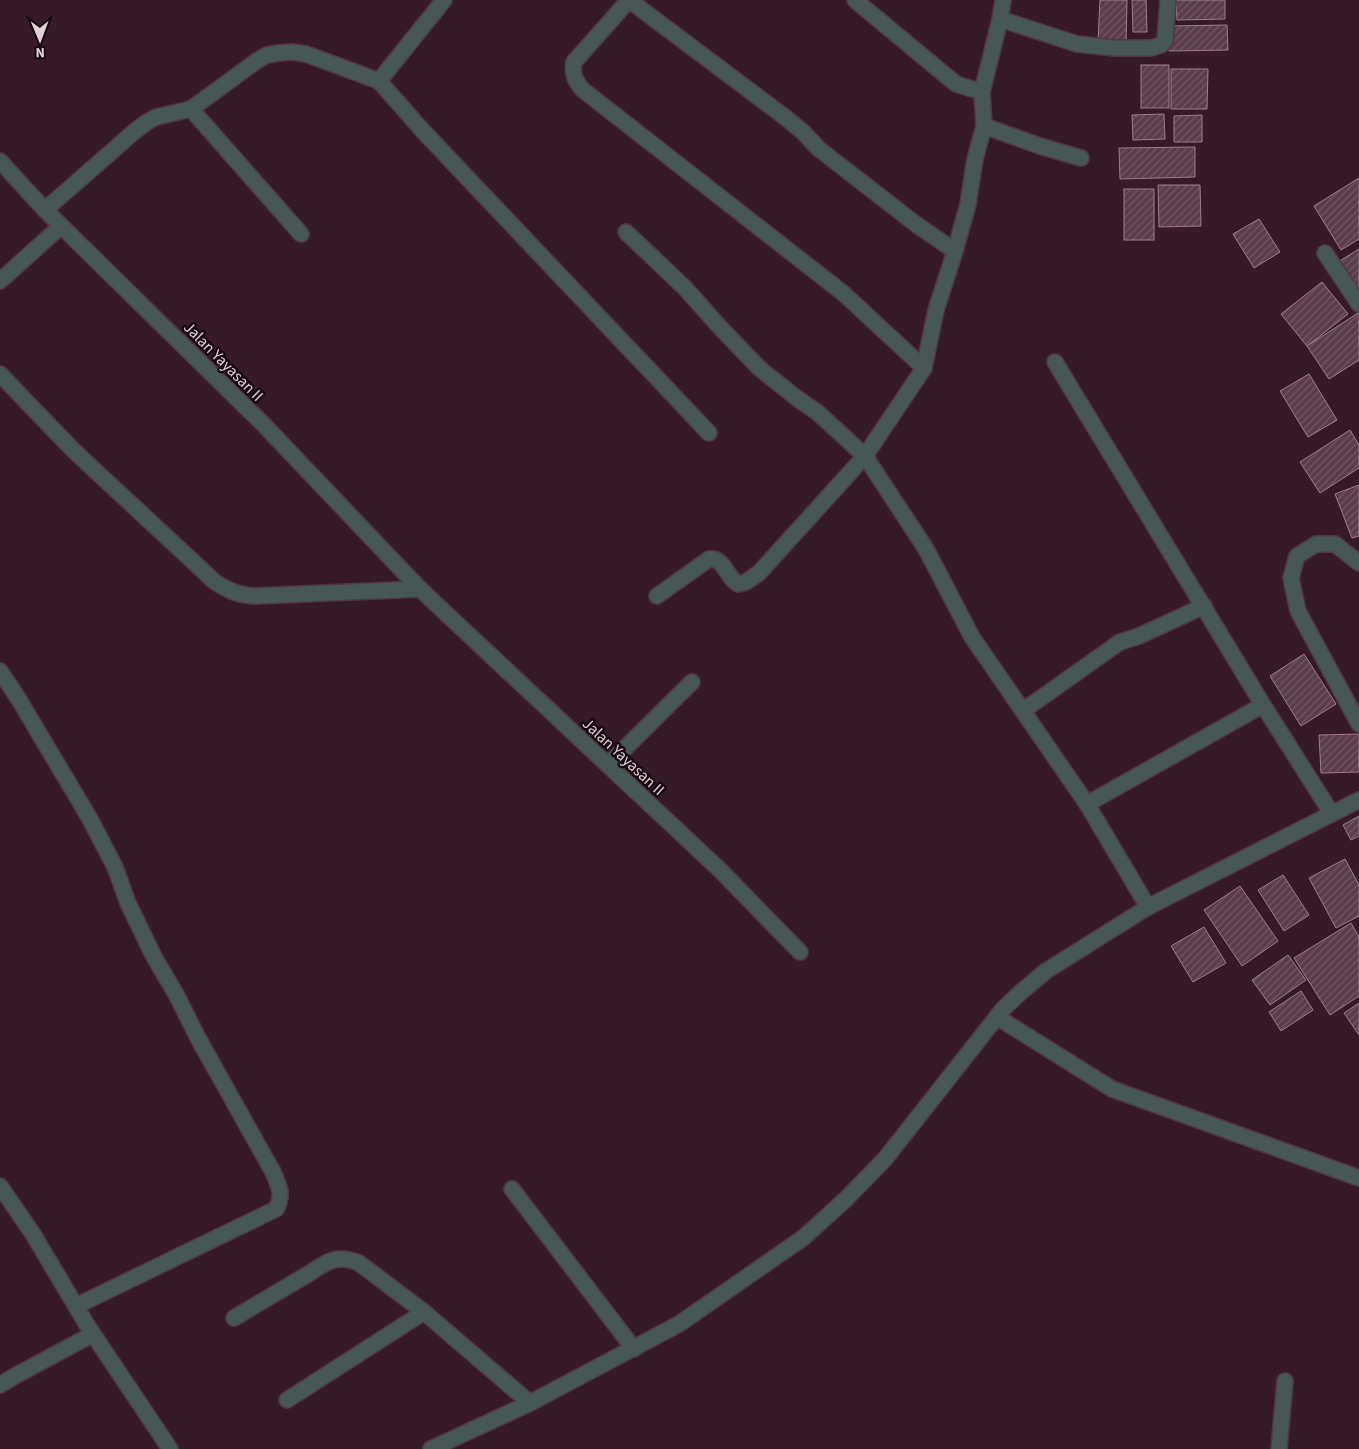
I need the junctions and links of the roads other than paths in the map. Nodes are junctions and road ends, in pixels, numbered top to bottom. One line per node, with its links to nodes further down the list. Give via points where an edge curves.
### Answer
1 (444, 0): 7 (street)
2 (629, 0): 17 (street, via 786,118 819,149 916,225); 22 (street, via 574,62 578,84 843,294)
3 (855, 0): 8 (street, via 956,84)
4 (1003, 0): 6 (street)
5 (1168, 0): 6 (street, via 1165,41 1151,48 1077,44)
6 (1000, 19): 8 (street)
7 (379, 81): 9 (street, via 306,54 279,53 258,60); 24 (street)
8 (982, 92): 10 (street)
9 (191, 109): 13 (street, via 156,117 135,130); 16 (street)
10 (984, 126): 11 (street); 17 (street)
11 (1081, 158)
12 (0, 161): 13 (street, Jalan Yayasan II)
13 (45, 210): 14 (street, Jalan Yayasan II)
14 (61, 226): 19 (street); 27 (street, Jalan Yayasan II, via 265,426)
15 (626, 232): 25 (street, via 685,288 759,368 816,412)
16 (301, 234)
17 (955, 251): 22 (street, via 936,310)
18 (1325, 253): 20 (street)
19 (0, 281)
20 (1359, 304)
21 (1056, 362): 29 (street)
22 (924, 368): 25 (street)
23 (0, 374): 27 (street, via 79,455 215,582 233,593 255,596)
24 (709, 433)
25 (865, 456): 28 (street, via 758,573 746,582 735,583 714,558); 33 (street, via 926,549 972,637)
26 (1359, 563): 34 (street, via 1335,544 1316,544 1297,556 1291,578 1298,611)
27 (420, 589): 35 (street, Jalan Yayasan II)
28 (657, 596)
29 (1204, 606): 32 (street); 33 (street, via 1120,642)
30 (0, 671): 47 (street, via 90,819 149,946 280,1187 280,1202 276,1209)
31 (692, 682): 35 (street)
32 (1264, 705): 37 (street); 38 (street)
33 (1024, 710): 37 (street)
34 (1359, 724)
35 (608, 765): 40 (street, Jalan Yayasan II, via 721,871)
36 (1359, 800): 38 (street)
37 (1087, 804): 39 (street)
38 (1332, 814): 39 (street)
39 (1148, 907): 41 (street, via 1046,971)
40 (800, 952)
41 (997, 1017): 42 (street, via 1112,1089); 48 (street, via 885,1159 846,1199 802,1238 679,1324)
42 (1359, 1178)
43 (0, 1186): 47 (street, via 34,1234)
44 (512, 1189): 48 (street)
45 (424, 1312): 46 (street, via 358,1263 343,1258 322,1265); 51 (street); 52 (street)
46 (234, 1318)
47 (84, 1319): 50 (street); 53 (street)
48 (634, 1349): 52 (street)
49 (1285, 1381): 55 (street)
50 (0, 1385)
51 (286, 1400)
52 (530, 1403): 54 (street)
53 (170, 1449)
54 (431, 1449)
55 (1279, 1449)

